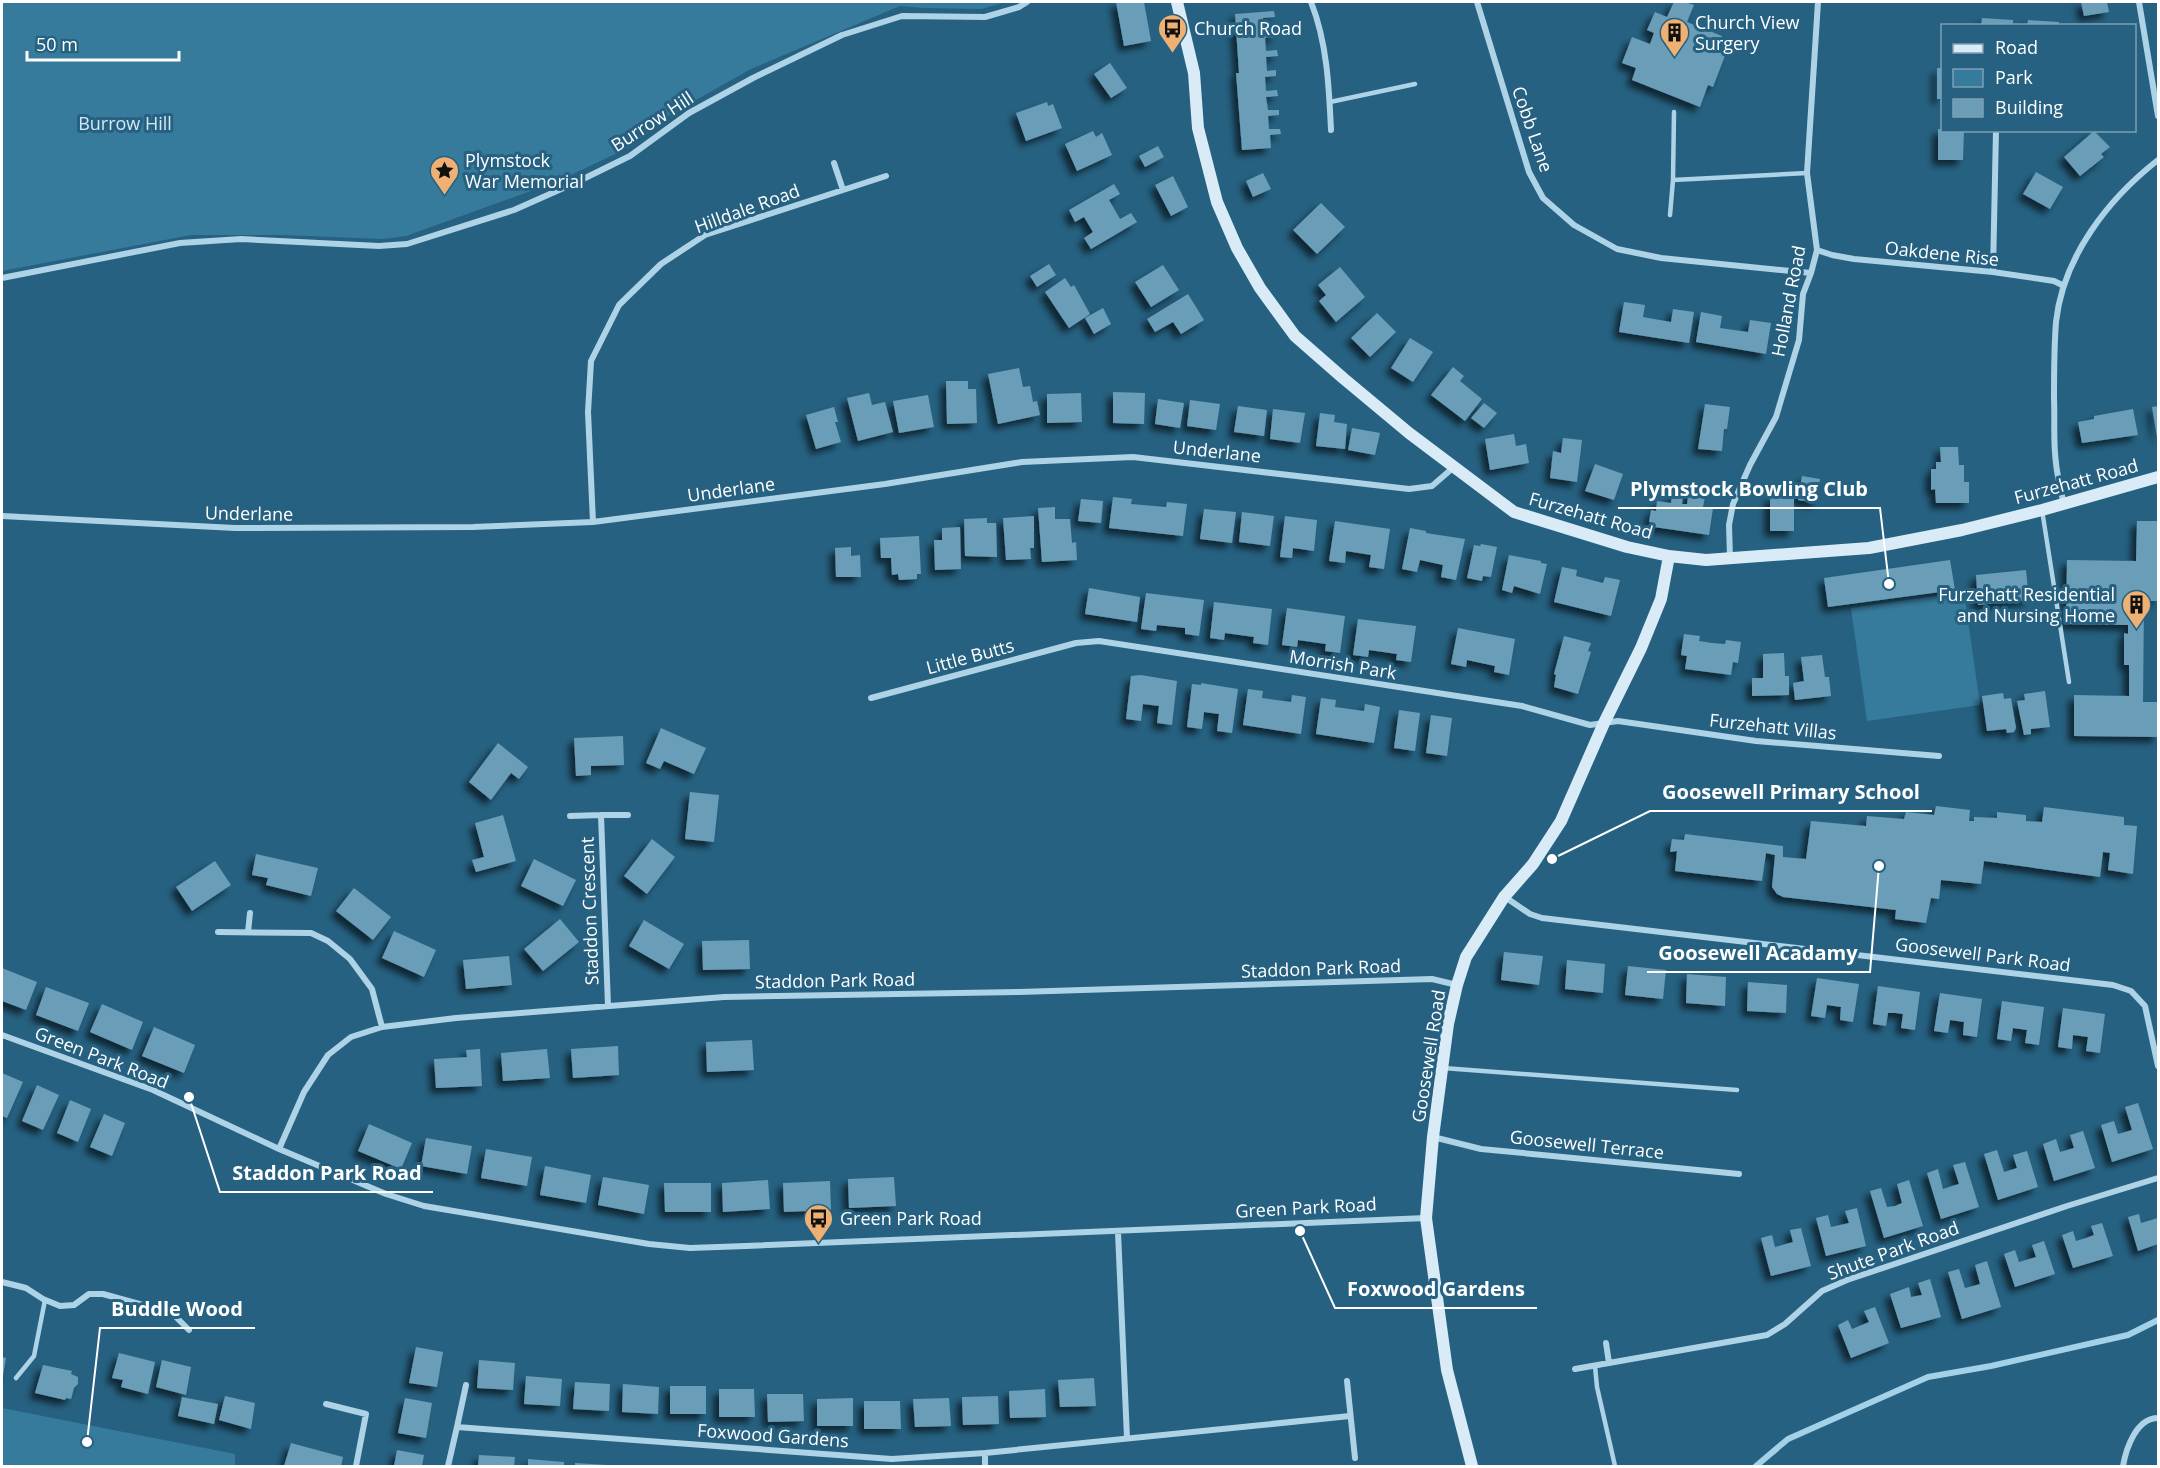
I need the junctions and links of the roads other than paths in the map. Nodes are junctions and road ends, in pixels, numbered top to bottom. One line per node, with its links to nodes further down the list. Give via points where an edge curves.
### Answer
1 (1027, 2): 23 (street, Burrow Hill, via 986,17 902,16 842,35 689,113 630,156 577,182 514,210 406,244 241,239 180,243)
2 (1177, 2): 25 (street, Furzehatt Road, via 1194,73 1198,128 1217,202 1260,288 1295,336)
3 (1311, 2): 8 (street, via 1320,23)
4 (1477, 2): 22 (street, Cobb Lane, via 1529,172 1544,198 1574,225 1617,249 1661,258)
5 (1818, 2): 15 (street, Holland Road)
6 (2139, 2): 10 (street)
7 (1415, 84): 8 (lane)
8 (1330, 102): 11 (street)
9 (1674, 112): 17 (lane)
10 (2158, 116)
11 (1331, 130)
12 (1995, 132): 21 (street)
13 (2158, 160): 24 (street, via 2109,207 2072,262)
14 (834, 163): 18 (street)
15 (1807, 172): 17 (lane); 20 (street, Holland Road)
16 (886, 176): 18 (street, Hilldale Road)
17 (1673, 180): 19 (lane)
18 (843, 190): 30 (street, Hilldale Road, via 705,235 662,264 619,305 591,361 588,412)
19 (1670, 215)
20 (1817, 250): 21 (street, Oakdene Rise, via 1854,259); 22 (street, Holland Road)
21 (1993, 272): 24 (street, Oakdene Rise, via 2055,281)
22 (1811, 273): 32 (street, Holland Road, via 1803,294 1799,340 1776,417 1733,504)
23 (2, 278)
24 (2064, 286): 27 (street, via 2056,321 2054,389 2055,462)
25 (1454, 467): 30 (street, Underlane, via 1432,486 1409,489 1133,457 1022,462); 31 (street, Furzehatt Road, via 1514,512)
26 (2158, 477): 27 (street, Furzehatt Road)
27 (2063, 504): 28 (street, Furzehatt Road)
28 (2042, 510): 32 (street, Furzehatt Road, via 1869,548); 34 (lane)
29 (2, 516): 30 (street, Underlane, via 246,528)
30 (593, 522)
31 (1669, 556): 32 (street, Furzehatt Road); 36 (street, Goosewell Road, via 1661,598)
32 (1730, 558)
33 (1076, 643): 35 (street, Little Butts); 36 (street, Morrish Park, via 1099,641 1522,706 1590,725)
34 (2069, 682)
35 (871, 698)
36 (1604, 723): 37 (street, Furzehatt Villas, via 1618,721 1756,741); 41 (street, Goosewell Road, via 1561,821 1533,864)
37 (1939, 756)
38 (601, 815): 39 (street, Staddon Crescent); 40 (street, Staddon Crescent); 46 (street, Staddon Crescent)
39 (628, 815)
40 (570, 816)
41 (1504, 897): 45 (street, Goosewell Road, via 1466,957); 49 (street, Goosewell Park Road, via 1542,918 2113,985 2132,991 2145,1006)
42 (250, 913): 44 (street)
43 (218, 932): 44 (street)
44 (248, 932): 47 (street, via 311,933 328,941 350,959 372,989)
45 (1457, 985): 46 (street, Staddon Park Road, via 1432,979 724,997); 50 (street, Goosewell Road)
46 (608, 1006): 47 (street, Staddon Park Road)
47 (382, 1028): 53 (street, Staddon Park Road, via 351,1037 328,1055 304,1092)
48 (2, 1035): 53 (street, Green Park Road, via 153,1090)
49 (2158, 1066)
50 (1443, 1068): 51 (lane); 52 (street, Goosewell Road)
51 (1737, 1090)
52 (1433, 1137): 54 (street, Goosewell Terrace, via 1481,1149); 56 (street, Goosewell Road)
53 (279, 1149): 57 (street, Green Park Road, via 424,1206 690,1248)
54 (1739, 1174)
55 (2158, 1178): 62 (street, Shute Park Road, via 1847,1280 1822,1291 1767,1335)
56 (1426, 1218): 57 (street, Green Park Road); 78 (street, Goosewell Road, via 1447,1370)
57 (1118, 1232): 72 (street)
58 (2, 1282): 59 (street, via 26,1288)
59 (45, 1300): 60 (street, via 60,1306 74,1305 89,1294 103,1294 172,1313); 65 (lane, via 34,1356)
60 (189, 1330)
61 (1606, 1343): 62 (street)
62 (1609, 1363): 63 (street, Shute Park Road)
63 (1594, 1366): 64 (street, Shute Park Road); 79 (lane)
64 (1575, 1369)
65 (16, 1378)
66 (1347, 1381): 69 (street)
67 (466, 1385): 71 (street)
68 (326, 1404): 75 (street, via 366,1414)
69 (1350, 1416): 72 (street, Foxwood Gardens); 74 (street)
70 (2158, 1418): 80 (street, via 2140,1427 2127,1448)
71 (457, 1427): 73 (street, Foxwood Gardens, via 892,1459); 76 (street)
72 (1127, 1438): 73 (street, Foxwood Gardens)
73 (985, 1454): 77 (street)
74 (1356, 1458)
75 (356, 1467)
76 (448, 1467)
77 (985, 1467)
78 (1472, 1467)
79 (1615, 1467)
80 (2123, 1467)

